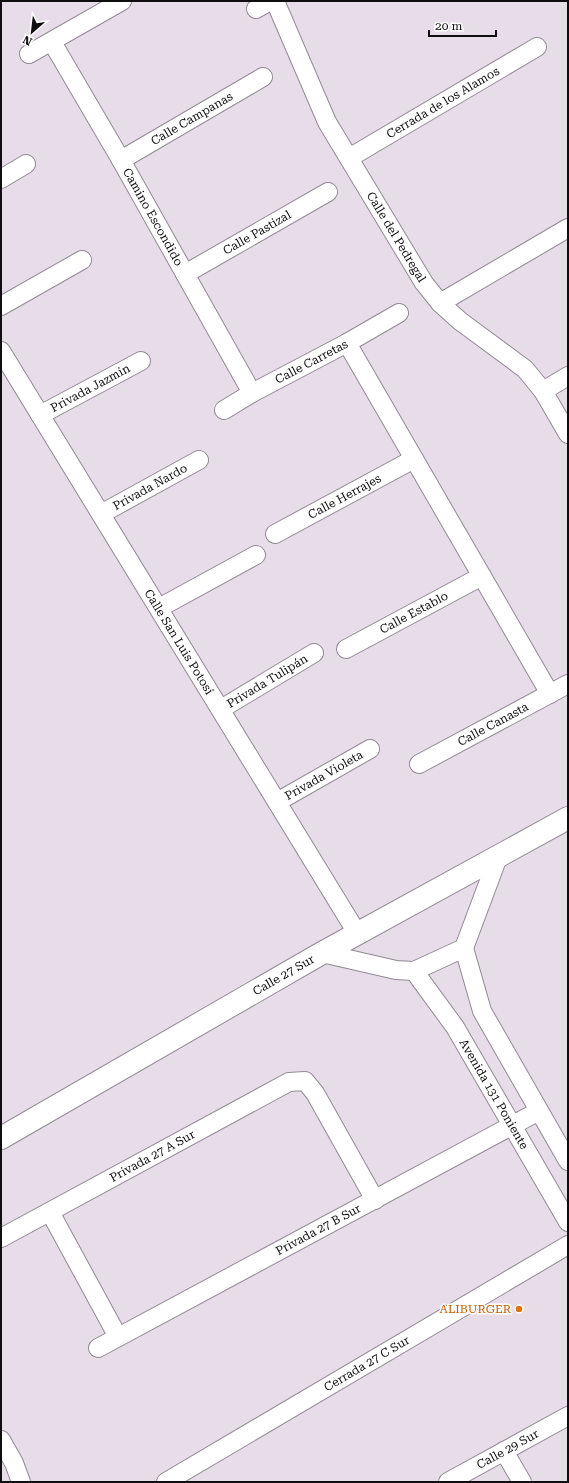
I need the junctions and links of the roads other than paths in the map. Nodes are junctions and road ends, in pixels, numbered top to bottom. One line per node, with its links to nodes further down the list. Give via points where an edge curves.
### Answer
1 (122, 1): 3 (street)
2 (275, 1): 7 (street, Calle del Pedregal, via 327,122)
3 (52, 42): 5 (street); 8 (street, Camino Escondido)
4 (537, 47): 7 (street, Cerrada de los Alamos)
5 (29, 54)
6 (263, 77): 8 (street, Calle Campanas)
7 (349, 158): 15 (street, Calle del Pedregal, via 424,283)
8 (121, 160): 14 (street, Camino Escondido)
9 (26, 164): 10 (street)
10 (1, 179)
11 (328, 192): 14 (street, Calle Pastizal)
12 (568, 228): 15 (street)
13 (82, 260): 16 (street)
14 (185, 274): 23 (street, Camino Escondido)
15 (440, 302): 22 (street, Calle del Pedregal, via 460,321 525,369)
16 (1, 306)
17 (399, 313): 18 (street, Calle Carretas)
18 (347, 343): 23 (street, Calle Carretas); 27 (street)
19 (1, 351): 25 (street, Calle San Luis Potosí)
20 (141, 361): 25 (street, Privada Jazmín)
21 (568, 376): 22 (street)
22 (543, 390): 26 (street, Calle del Pedregal)
23 (252, 393): 24 (street, Calle Carretas)
24 (224, 410)
25 (40, 415): 29 (street, Calle San Luis Potosí)
26 (568, 434)
27 (414, 459): 30 (street, Calle Herrajes); 32 (street)
28 (199, 460): 29 (street, Privada Nardo)
29 (101, 514): 33 (street, Calle San Luis Potosí)
30 (275, 534)
31 (256, 555): 33 (street)
32 (482, 576): 34 (street, Calle Establo); 37 (street)
33 (158, 608): 38 (street, Calle San Luis Potosí)
34 (346, 649)
35 (314, 653): 38 (street, Privada Tulipán)
36 (568, 684): 37 (street, Calle Canasta)
37 (550, 694): 40 (street, Calle Canasta)
38 (221, 709): 41 (street, Calle San Luis Potosí)
39 (370, 749): 41 (street, Privada Violeta)
40 (419, 764)
41 (277, 802): 44 (street, Calle San Luis Potosí)
42 (568, 818): 43 (street, Calle 27 Sur)
43 (498, 857): 44 (street, Calle 27 Sur); 45 (street)
44 (358, 933): 46 (street, Calle 27 Sur)
45 (464, 948): 47 (street); 48 (street, via 482,1011)
46 (322, 953): 47 (street, via 396,970); 50 (street, Calle 27 Sur)
47 (414, 971): 49 (street, Avenida 131 Poniente, via 455,1027)
48 (540, 1111): 49 (street, Privada 27 B Sur); 51 (street)
49 (512, 1125): 52 (street, Privada 27 B Sur); 54 (street, Avenida 131 Poniente)
50 (1, 1138)
51 (568, 1161)
52 (375, 1200): 53 (street, Privada 27 A Sur, via 315,1093 305,1081 289,1082); 57 (street, Privada 27 B Sur)
53 (50, 1212): 55 (street, Privada 27 A Sur); 57 (street)
54 (568, 1222)
55 (1, 1238)
56 (568, 1245): 63 (street, Cerrada 27 C Sur)
57 (118, 1337): 58 (street, Privada 27 B Sur)
58 (98, 1348)
59 (568, 1416): 61 (street, Calle 29 Sur)
60 (1, 1440): 62 (street)
61 (504, 1451): 64 (street, Calle 29 Sur); 65 (street)
62 (21, 1482)
63 (166, 1482)
64 (448, 1482)
65 (522, 1482)

